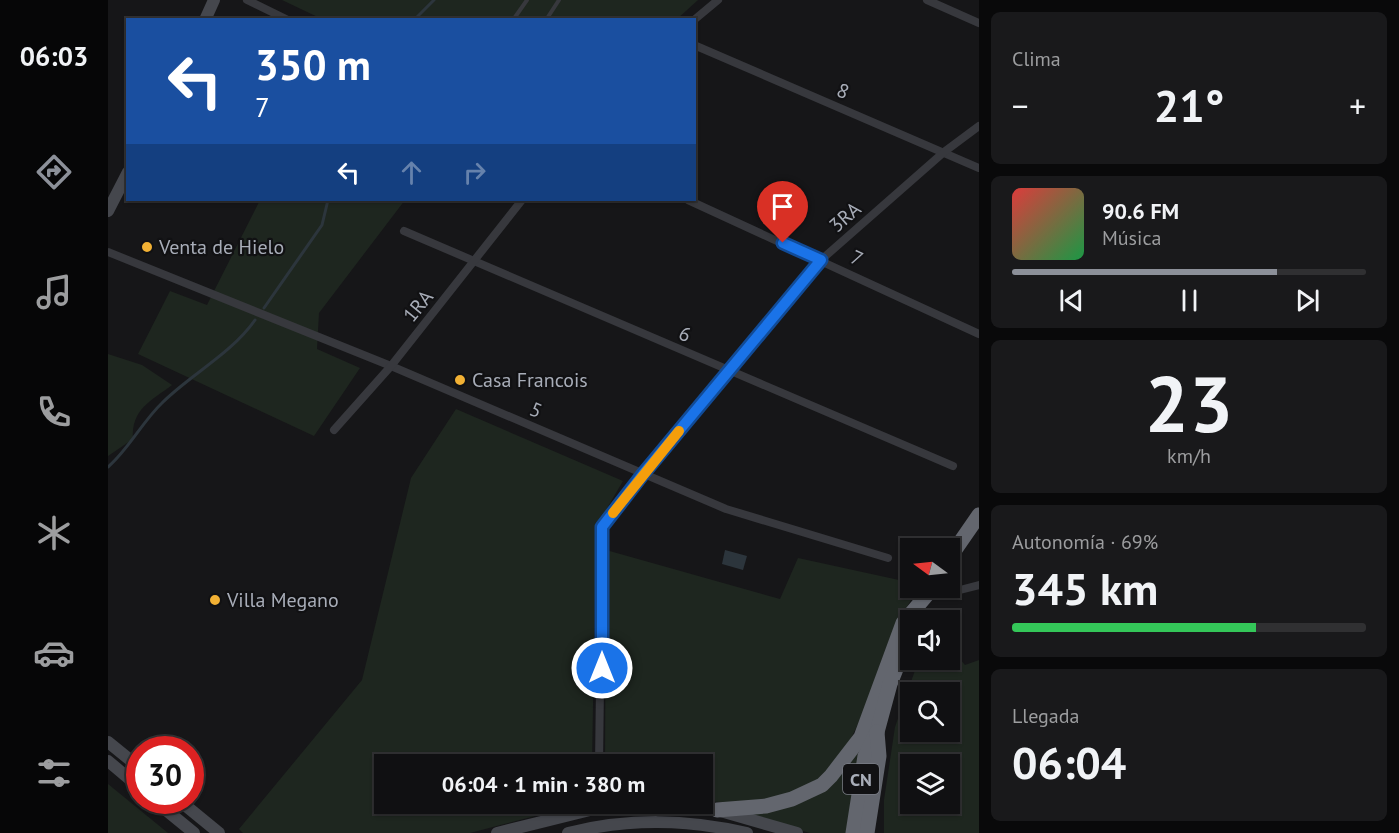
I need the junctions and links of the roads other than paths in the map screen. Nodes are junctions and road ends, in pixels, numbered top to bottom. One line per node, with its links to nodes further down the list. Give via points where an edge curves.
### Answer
1 (214, 0): 7 (street)
2 (246, 0): 8 (street)
3 (527, 0): 9 (lane)
4 (559, 0): 10 (lane)
5 (718, 0): 11 (street)
6 (927, 0): 12 (street)
7 (206, 18)
8 (284, 18)
9 (514, 18)
10 (547, 18)
11 (696, 18)
12 (979, 23)
13 (696, 46): 15 (street, 8)
14 (979, 126): 15 (street, 3RA)
15 (944, 152): 16 (street, 8); 23 (street, 3RA)
16 (979, 168)
17 (126, 176): 20 (street)
18 (521, 201): 24 (street, 1RA)
19 (690, 201): 23 (street, 7)
20 (108, 211)
21 (404, 231): 24 (street, 6)
22 (108, 252): 26 (street, 5)
23 (821, 260): 25 (street, 7); 27 (street, 3RA)
24 (475, 262): 26 (street, 1RA); 27 (street, 6)
25 (979, 334)
26 (391, 366): 28 (street, 1RA); 30 (street, 5)
27 (730, 371): 29 (street, 6); 30 (street, 3RA)
28 (334, 430)
29 (953, 466)
30 (643, 474): 33 (street, 5, via 726,509); 39 (street, 3RA, via 602,527)
31 (979, 516): 32 (highway)
32 (960, 543)
33 (888, 558)
34 (979, 585): 35 (street)
35 (960, 589)
36 (924, 598): 44 (highway, via 903,623 861,737 831,776 822,785 792,799 766,806)
37 (900, 659): 50 (highway, CN, via 877,732 879,756)
38 (108, 742): 40 (street)
39 (599, 754)
40 (126, 757)
41 (108, 761): 42 (street)
42 (126, 776)
43 (713, 810): 44 (street)
44 (717, 810): 56 (street)
45 (171, 814): 51 (street)
46 (196, 814): 52 (street)
47 (568, 814): 53 (street)
48 (597, 814): 49 (street)
49 (596, 830): 54 (street); 55 (street, via 653,821)
50 (860, 832)
51 (194, 833)
52 (219, 833)
53 (496, 833)
54 (568, 833)
55 (747, 833)
56 (796, 833)

